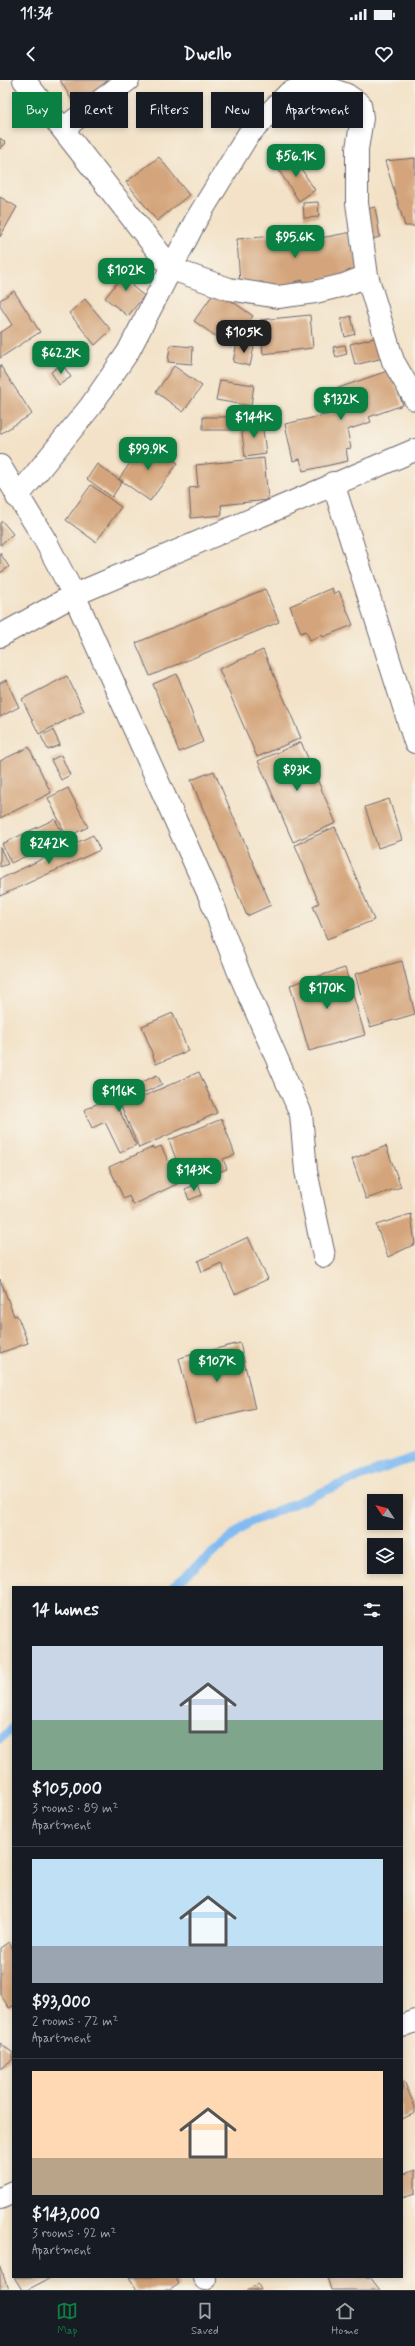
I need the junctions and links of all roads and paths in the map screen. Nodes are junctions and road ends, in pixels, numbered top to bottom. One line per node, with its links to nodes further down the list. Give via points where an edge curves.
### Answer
1 (24, 80): 3 (street)
2 (128, 80): 3 (street)
3 (64, 128): 4 (street)
4 (172, 269): 5 (street, via 228,289 278,297 315,292); 5 (street, via 196,220 248,135 289,93 309,85 323,86 347,95 360,104 362,118 357,149 357,203); 10 (street, via 128,352 99,395)
5 (367, 276): 6 (street, via 393,361)
6 (415, 399)
7 (415, 450): 9 (street)
8 (0, 466): 10 (street)
9 (333, 483): 11 (street); 13 (street)
10 (17, 498): 11 (street, via 45,540)
11 (74, 595): 12 (street); 14 (street, via 210,897 238,970 301,1114 306,1170)
12 (0, 636)
13 (415, 742)
14 (324, 1256)
15 (415, 2021): 16 (street)
16 (403, 2026)
17 (12, 2192): 18 (street)
18 (0, 2198)

